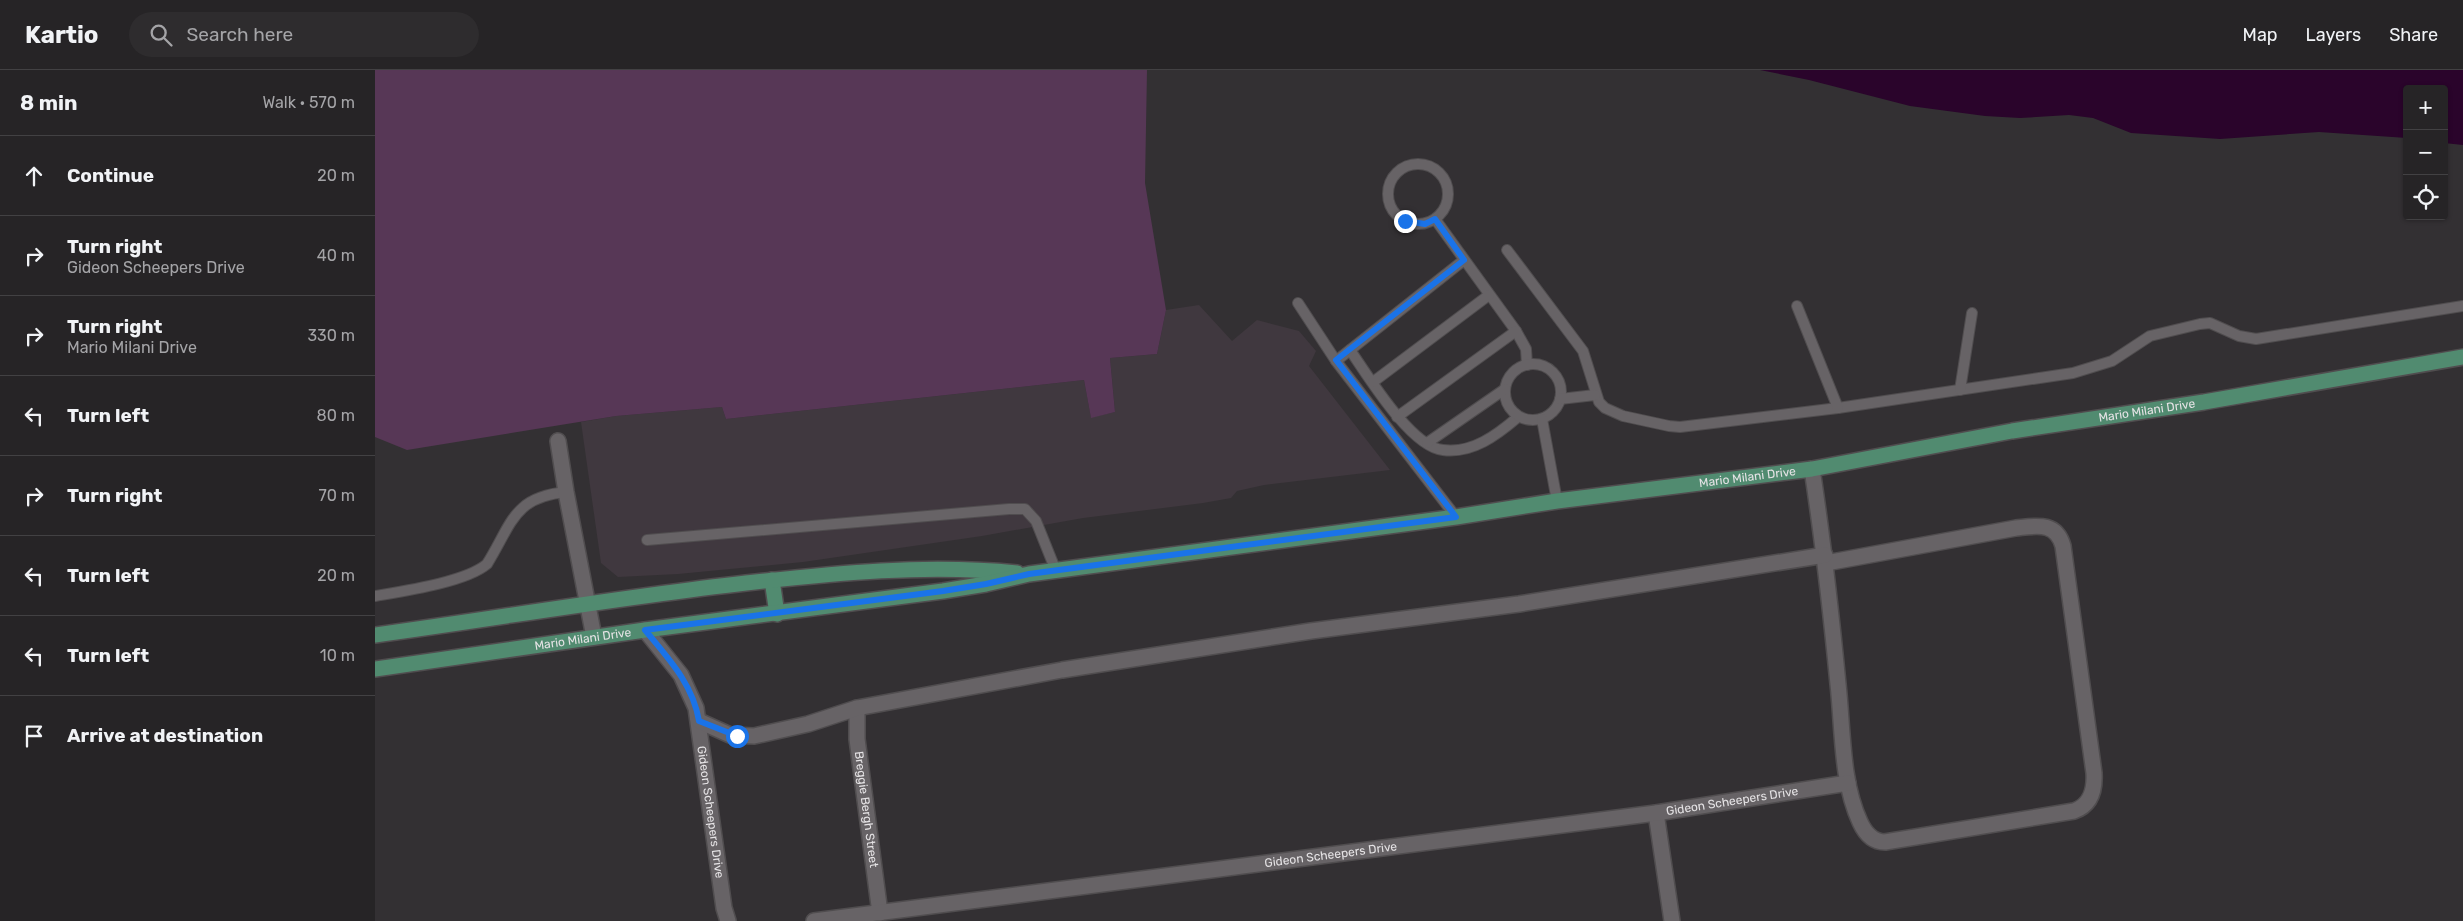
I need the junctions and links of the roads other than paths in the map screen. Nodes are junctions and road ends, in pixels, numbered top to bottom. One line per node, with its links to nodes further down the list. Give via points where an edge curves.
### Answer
1 (1435, 219): 1 (lane, via 1415,224 1405,221 1391,207 1389,197 1393,178 1400,171 1418,164 1436,170 1443,177 1447,205); 3 (lane)
2 (1507, 250): 17 (lane, via 1583,351)
3 (1464, 260): 4 (lane); 10 (lane)
4 (1489, 295): 9 (lane); 14 (lane)
5 (1298, 303): 12 (lane)
6 (1797, 306): 19 (lane)
7 (2463, 306): 16 (lane, via 2255,339 2239,336 2210,323 2200,324 2151,336 2112,361 2096,367)
8 (1972, 313): 16 (lane)
9 (1516, 331): 13 (lane, via 1526,349); 20 (lane)
10 (1350, 350): 12 (lane); 14 (lane)
11 (2463, 357): 25 (main road, Mario Milani Drive, via 2012,431)
12 (1336, 360): 28 (lane)
13 (1527, 365): 15 (lane, via 1512,373); 18 (lane, via 1545,367 1553,373 1561,390)
14 (1373, 382): 20 (lane)
15 (1505, 389): 21 (lane, via 1508,405); 24 (lane)
16 (1959, 390): 19 (lane)
17 (1595, 395): 18 (lane); 19 (lane, via 1605,408 1619,414 1680,427)
18 (1560, 399): 22 (lane, via 1550,415)
19 (1838, 408)
20 (1397, 417): 24 (lane)
21 (1518, 417): 22 (lane, via 1534,421); 24 (lane, via 1497,435 1474,446 1443,450)
22 (1542, 419): 27 (lane)
23 (558, 441): 26 (street)
24 (1427, 444)
25 (1812, 470): 27 (main road, Mario Milani Drive); 30 (street)
26 (566, 492): 34 (lane, via 539,496 525,504 482,568 447,580); 35 (street)
27 (1557, 501): 28 (main road, Mario Milani Drive)
28 (1456, 517): 31 (main road, Mario Milani Drive)
29 (647, 540): 31 (lane, via 1025,509 1036,522)
30 (1825, 559): 41 (street, via 1062,670); 43 (street); 43 (street, via 2015,528 2045,525 2053,530 2063,546 2094,779 2090,799 2084,807 2074,811 1881,842 1870,837 1860,823)
31 (1056, 571): 32 (main road, Mario Milani Drive)
32 (1029, 574): 33 (main road, Mario Milani Drive, via 976,569 890,570); 36 (main road, Mario Milani Drive, via 986,584)
33 (772, 580): 35 (main road, Mario Milani Drive); 36 (main road)
34 (375, 596)
35 (587, 604): 38 (main road, Mario Milani Drive); 39 (street)
36 (777, 614): 37 (main road, Mario Milani Drive)
37 (645, 630): 39 (main road, Mario Milani Drive); 42 (street, Gideon Scheepers Drive, via 681,675 693,698)
38 (375, 635)
39 (594, 637): 40 (main road, Mario Milani Drive)
40 (375, 669)
41 (857, 708): 42 (street, via 808,724 745,737 730,735); 45 (street, Breggie Bergh Street, via 857,740)
42 (699, 721): 46 (street, Gideon Scheepers Drive)
43 (1848, 783): 44 (street, Gideon Scheepers Drive)
44 (1657, 813): 45 (street, Gideon Scheepers Drive); 48 (street)
45 (879, 913): 47 (street, Gideon Scheepers Drive)
46 (728, 921)
47 (814, 921)
48 (1672, 921)

